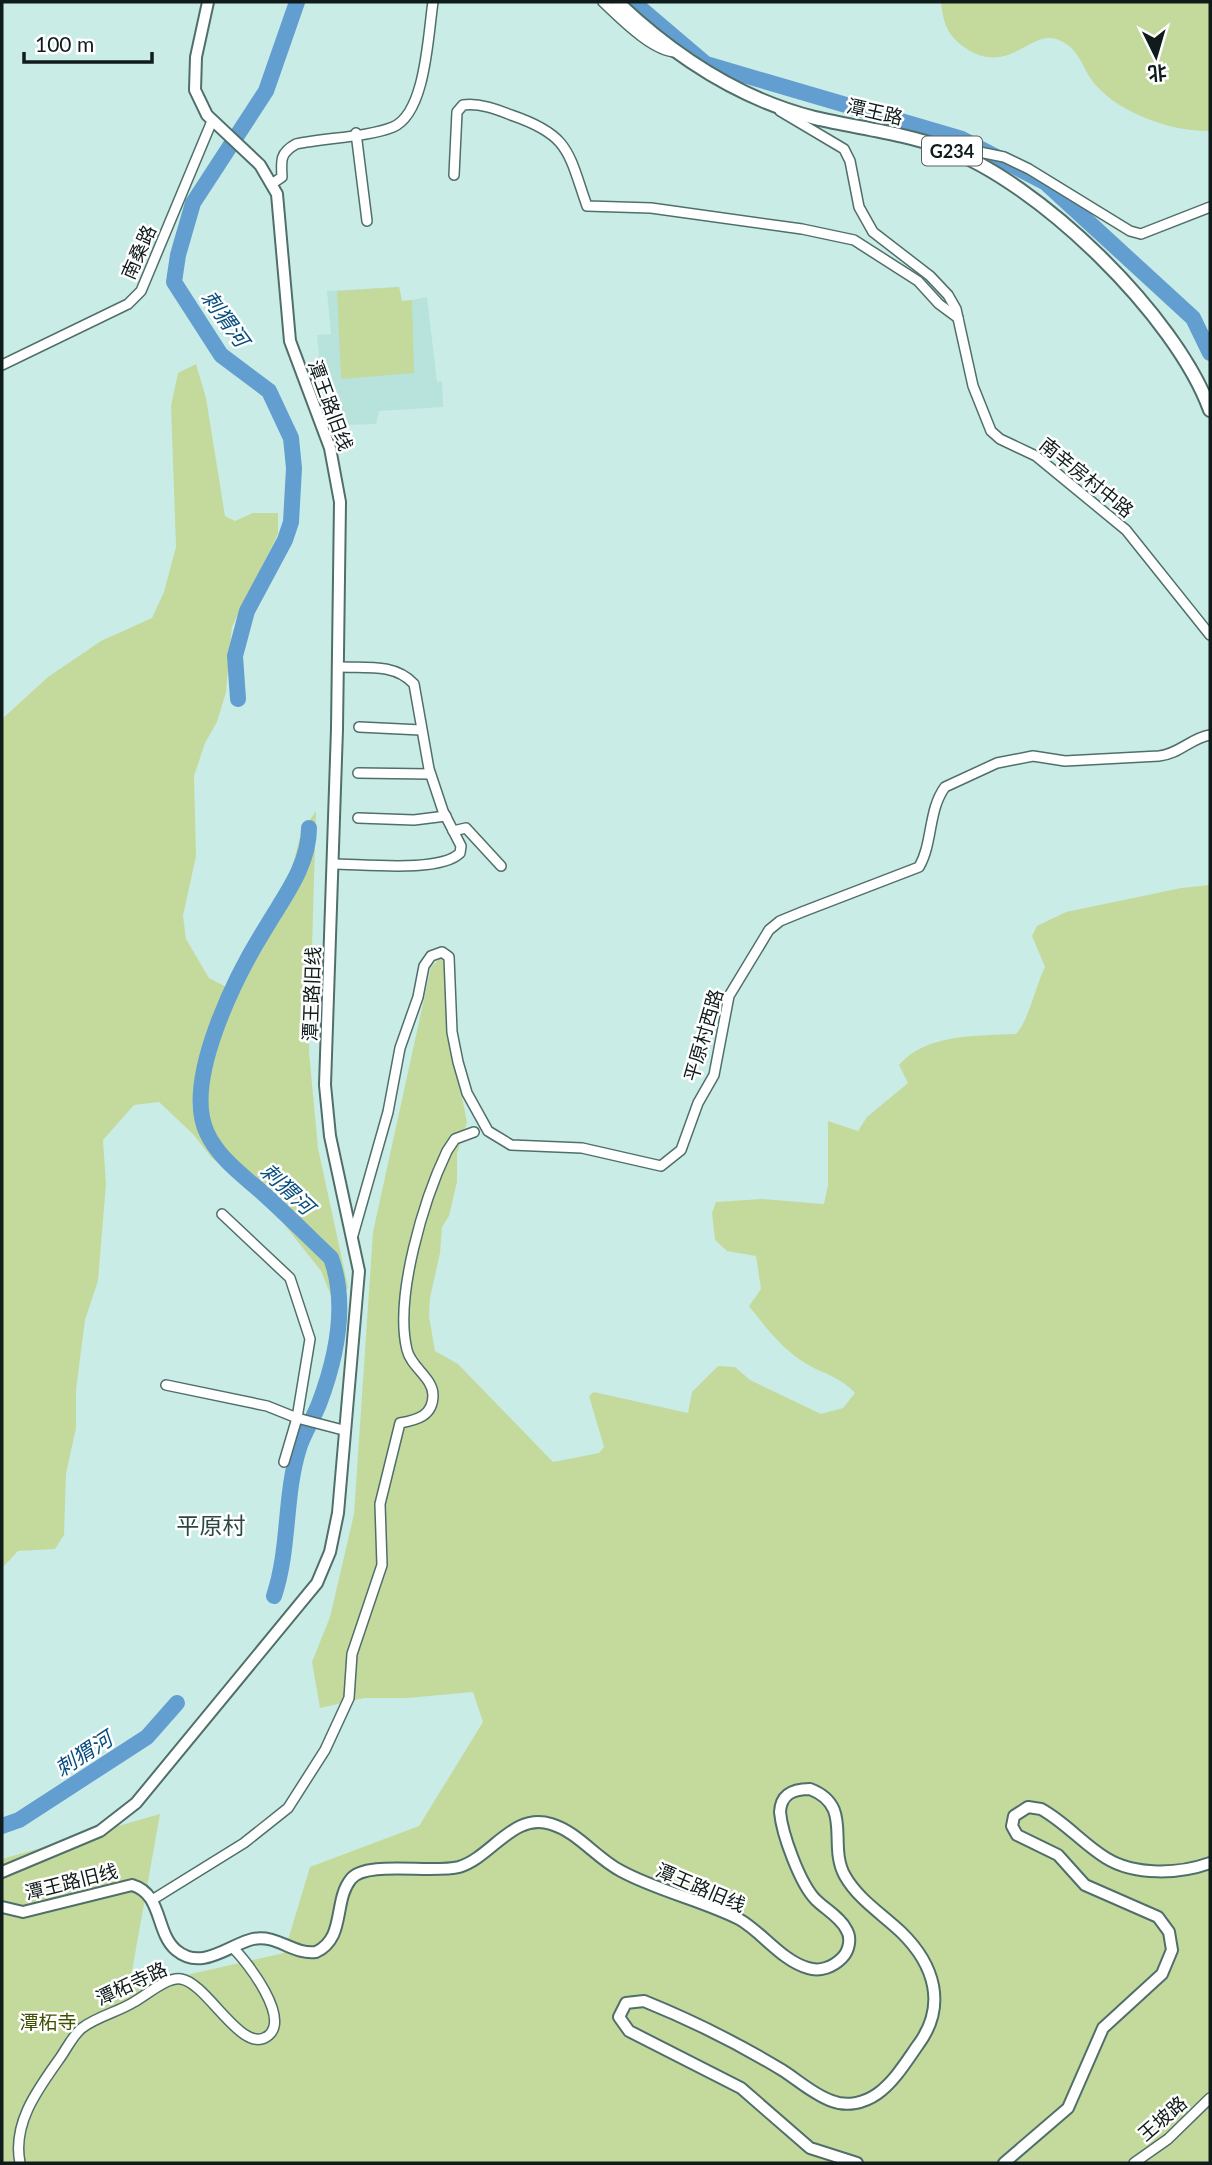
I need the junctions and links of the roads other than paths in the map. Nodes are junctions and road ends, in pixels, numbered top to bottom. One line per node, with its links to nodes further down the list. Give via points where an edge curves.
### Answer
1 (208, 2): 7 (main road, 潭王路旧线, via 194,80 198,100)
2 (433, 2): 8 (street, via 413,110 392,128)
3 (603, 2): 5 (street, via 666,52)
4 (617, 2): 5 (highway, 潭王路 / G234)
5 (676, 52): 6 (highway, 潭王路 / G234, via 698,69)
6 (759, 99): 9 (highway, 潭王路 / G234, via 813,117); 14 (street, 南辛房村中路, via 844,149 854,193 873,232 930,276 948,295)
7 (215, 123): 11 (main road, 潭王路旧线); 15 (street, 南桑路, via 141,291 128,304)
8 (356, 133): 11 (street, via 285,150 282,177); 13 (street)
9 (918, 141): 12 (street, via 1004,157 1141,234); 16 (highway, 潭王路 / G234, via 943,147 1008,179 1074,233 1155,315 1183,354)
10 (454, 175): 14 (street, via 457,112 463,105 475,104 548,129 573,162 587,206 650,208 854,240 918,281)
11 (273, 183): 18 (main road, 潭王路旧线, via 281,220 290,341 326,433 338,483 342,522)
12 (1210, 207)
13 (367, 220)
14 (958, 318): 17 (street, 南辛房村中路, via 973,386 991,431 1052,467 1126,530)
15 (2, 365)
16 (1210, 410)
17 (1210, 635)
18 (339, 667): 20 (street, via 404,673 416,691); 27 (main road, 潭王路旧线)
19 (359, 727): 20 (street)
20 (421, 730): 23 (street)
21 (1210, 735): 31 (street, 平原村西路, via 1173,755 1159,757 1014,759 945,787 937,797 919,867 780,921 769,930 729,996 714,1075 681,1150 661,1166 582,1148 511,1145 488,1131 467,1093 458,1062 449,957 442,953 431,956 400,1048 388,1112)
22 (358, 773): 23 (street)
23 (430, 774): 24 (street)
24 (446, 816): 25 (street); 26 (street)
25 (358, 818)
26 (453, 831): 27 (street, via 460,853 437,864); 28 (street, via 466,828)
27 (333, 864): 31 (main road, 潭王路旧线, via 326,1108)
28 (501, 866)
29 (474, 1132): 38 (street, via 455,1139 447,1151 408,1263 407,1349 415,1368 432,1385 433,1397 420,1419 400,1423 380,1504 382,1565 352,1654 349,1698 326,1750 288,1808 244,1843)
30 (222, 1214): 33 (street, via 290,1278 310,1339)
31 (353, 1235): 34 (main road, 潭王路旧线, via 358,1289)
32 (166, 1385): 33 (street, via 267,1406)
33 (297, 1418): 34 (street); 35 (street)
34 (343, 1430): 37 (main road, 潭王路旧线, via 334,1536 324,1569 305,1601 128,1811 100,1831)
35 (284, 1462)
36 (1210, 1863): 44 (main road, via 1180,1872 1126,1866 1107,1858 1041,1809 1028,1807 1014,1816 1012,1826 1017,1835 1058,1855 1085,1885 1158,1917 1169,1931 1172,1950 1162,1974 1103,2028 1068,2108)
37 (2, 1872)
38 (152, 1900): 39 (main road, 潭王路旧线, via 138,1886 125,1885 23,1912); 40 (main road, 潭王路旧线, via 178,1952 204,1957)
39 (2, 1908)
40 (234, 1949): 42 (street, 潭柘寺路, via 275,2012 275,2026 267,2037 257,2040 243,2035 193,1985 182,1979 168,1981 80,2030 34,2094 17,2146); 43 (main road, 潭王路旧线, via 249,1940 268,1938 303,1952 316,1952 333,1936 346,1886 358,1873 460,1867 512,1830 537,1821 570,1833 621,1871 741,1920 808,1968 829,1967 845,1954 848,1934 806,1888 780,1812 787,1795 810,1789 834,1807 839,1860 845,1875 906,1937 923,1962 935,1993 930,2026 894,2077 868,2100 832,2102 758,2056 644,2001 626,2003 619,2017 629,2031 741,2088 810,2148)
41 (1210, 2098): 45 (street, 王坡路, via 1168,2139)
42 (20, 2163)
43 (857, 2163)
44 (1004, 2163)
45 (1134, 2163)

